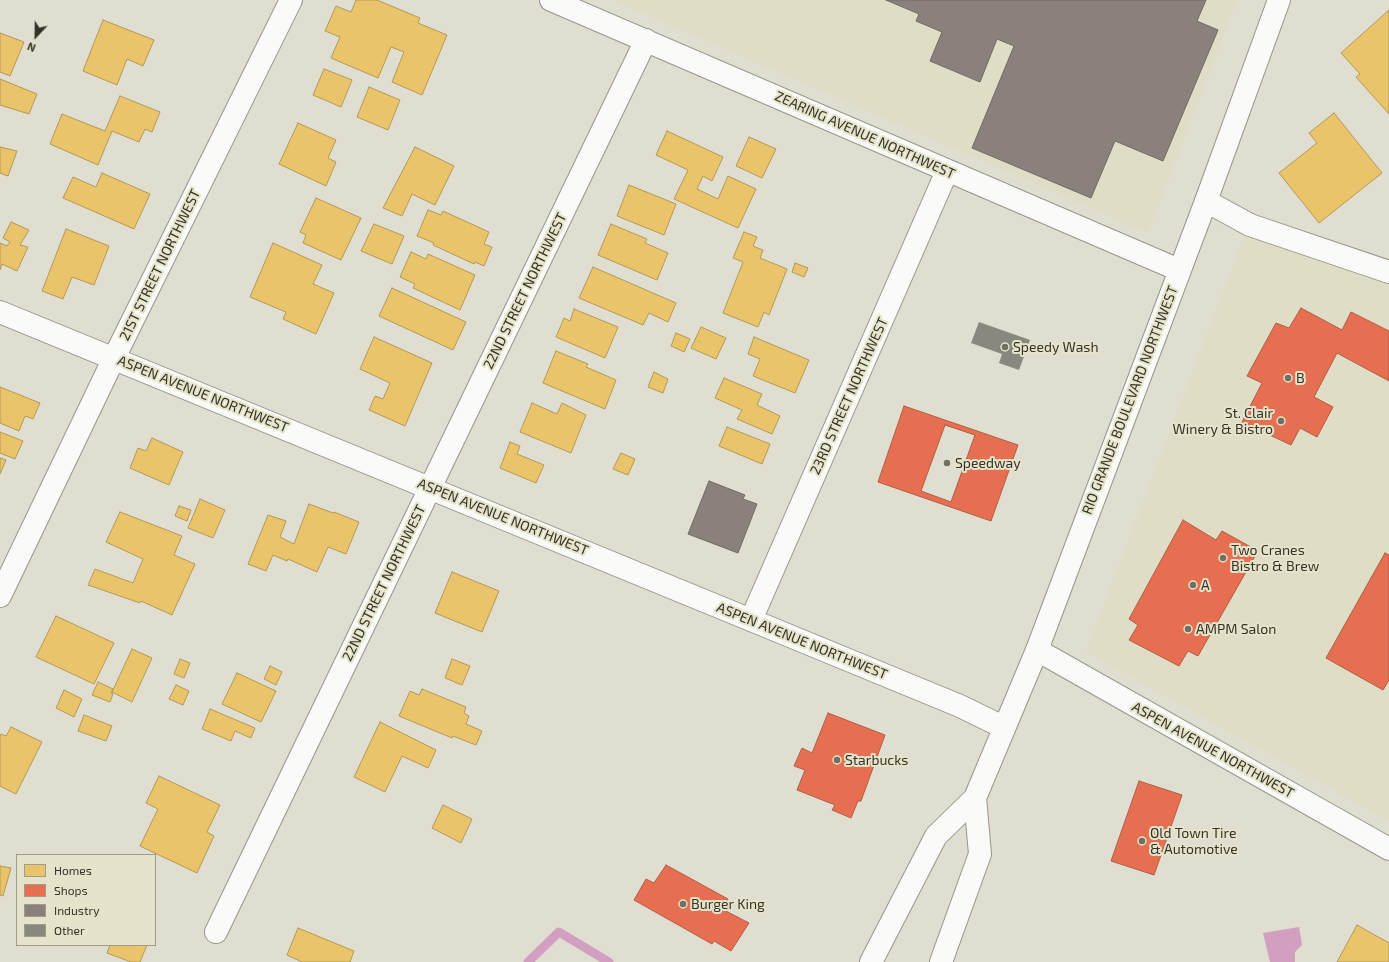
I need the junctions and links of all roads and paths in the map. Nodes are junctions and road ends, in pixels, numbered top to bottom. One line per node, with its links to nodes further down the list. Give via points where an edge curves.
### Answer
1 (291, 0): 10 (street, 21ST STREET NORTHWEST)
2 (552, 0): 4 (street, ZEARING AVENUE NORTHWEST)
3 (1279, 0): 6 (street, RIO GRANDE BOULEVARD NORTHWEST)
4 (646, 40): 5 (street, ZEARING AVENUE NORTHWEST); 11 (street, 22ND STREET NORTHWEST)
5 (947, 171): 7 (street, ZEARING AVENUE NORTHWEST); 13 (street, 23RD STREET NORTHWEST)
6 (1206, 201): 7 (street, RIO GRANDE BOULEVARD NORTHWEST); 8 (street, via 1250,225)
7 (1179, 270): 14 (street, RIO GRANDE BOULEVARD NORTHWEST)
8 (1389, 272)
9 (0, 312): 10 (street, ASPEN AVENUE NORTHWEST)
10 (114, 358): 11 (street, ASPEN AVENUE NORTHWEST); 12 (street, 21ST STREET NORTHWEST)
11 (430, 487): 13 (street, ASPEN AVENUE NORTHWEST); 18 (street, 22ND STREET NORTHWEST)
12 (0, 596)
13 (751, 620): 15 (street, ASPEN AVENUE NORTHWEST, via 960,706)
14 (1036, 650): 15 (street, RIO GRANDE BOULEVARD NORTHWEST); 17 (street, ASPEN AVENUE NORTHWEST)
15 (1003, 727): 16 (street, RIO GRANDE BOULEVARD NORTHWEST)
16 (975, 798): 19 (street, RIO GRANDE BOULEVARD NORTHWEST, via 936,836); 20 (street, RIO GRANDE BOULEVARD NORTHWEST, via 980,854)
17 (1389, 849)
18 (216, 932)
19 (871, 962)
20 (941, 962)

